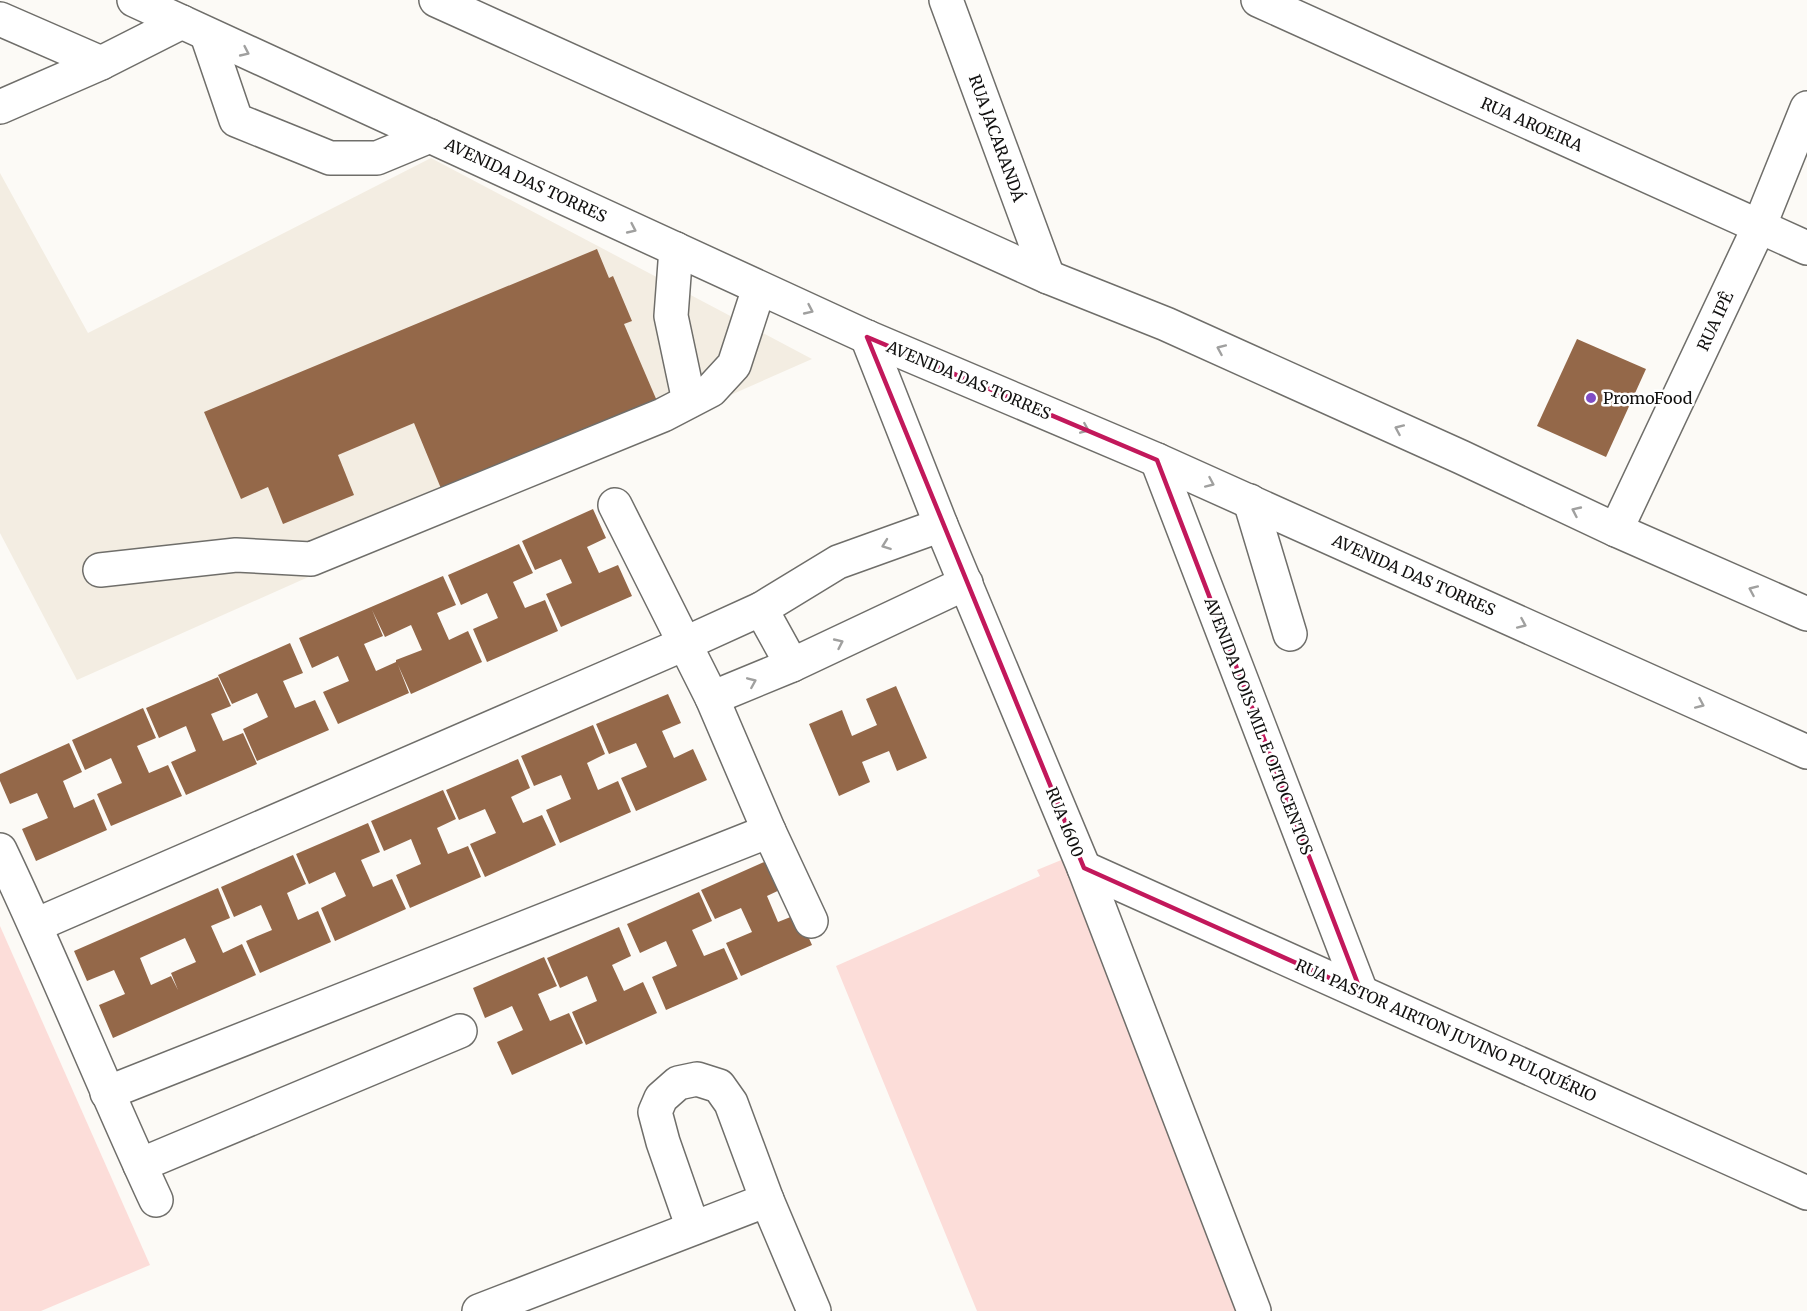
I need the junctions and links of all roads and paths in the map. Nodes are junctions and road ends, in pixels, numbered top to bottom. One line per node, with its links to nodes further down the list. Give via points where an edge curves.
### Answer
1 (135, 0): 6 (street, AVENIDA DAS TORRES)
2 (436, 0): 14 (street)
3 (946, 0): 14 (street, RUA JACARANDÁ)
4 (1258, 0): 11 (street, RUA AROEIRA)
5 (0, 19): 7 (street)
6 (195, 19): 7 (street); 10 (street, AVENIDA DAS TORRES, one-way to 10); 10 (street, via 236,120 330,158 377,158)
7 (101, 63): 8 (street)
8 (0, 107)
9 (1807, 108): 11 (street, RUA IPÊ)
10 (430, 136): 13 (street, AVENIDA DAS TORRES, one-way to 13)
11 (1759, 227): 12 (street, RUA AROEIRA); 22 (street, RUA IPÊ)
12 (1807, 248)
13 (676, 249): 15 (street, AVENIDA DAS TORRES); 17 (street, via 671,316)
14 (1048, 277): 22 (street, one-way to 14, via 1177,329)
15 (759, 288): 16 (street, AVENIDA DAS TORRES, one-way to 16); 17 (street, via 734,365 711,390)
16 (867, 337): 18 (street, AVENIDA DAS TORRES, one-way to 18); 21 (street, RUA 1600)
17 (689, 401): 23 (street, via 311,559 236,555)
18 (1157, 459): 19 (street, AVENIDA DAS TORRES, one-way to 19); 37 (street, AVENIDA DOIS MIL E OITOCENTOS)
19 (1250, 501): 27 (street); 31 (street, AVENIDA DAS TORRES, one-way to 31)
20 (615, 505): 28 (street)
21 (941, 525): 24 (street, RUA 1600); 25 (street, one-way to 25, via 838,562)
22 (1616, 530): 26 (street, one-way to 22)
23 (100, 570)
24 (966, 583): 29 (street, one-way to 24); 34 (street, RUA 1600)
25 (760, 609): 28 (street); 29 (street)
26 (1807, 614)
27 (1290, 634)
28 (684, 644): 30 (street); 36 (street)
29 (792, 665): 30 (street, one-way to 29)
30 (712, 698): 32 (street)
31 (1807, 752)
32 (769, 831): 35 (street); 39 (street)
33 (0, 850): 36 (street)
34 (1084, 868): 37 (street, RUA PASTOR AIRTON JUVINO PULQUÉRIO); 47 (street, RUA 1600)
35 (810, 921)
36 (36, 925): 39 (street)
37 (1361, 992): 41 (street, RUA PASTOR AIRTON JUVINO PULQUÉRIO)
38 (460, 1031): 40 (street)
39 (107, 1093): 40 (street)
40 (140, 1166): 42 (street)
41 (1807, 1193)
42 (156, 1200)
43 (767, 1200): 44 (street); 44 (street, via 731,1103 719,1086 697,1079 678,1083 661,1098 656,1112); 46 (street)
44 (693, 1228): 45 (street)
45 (479, 1311)
46 (813, 1311)
47 (1254, 1311)

